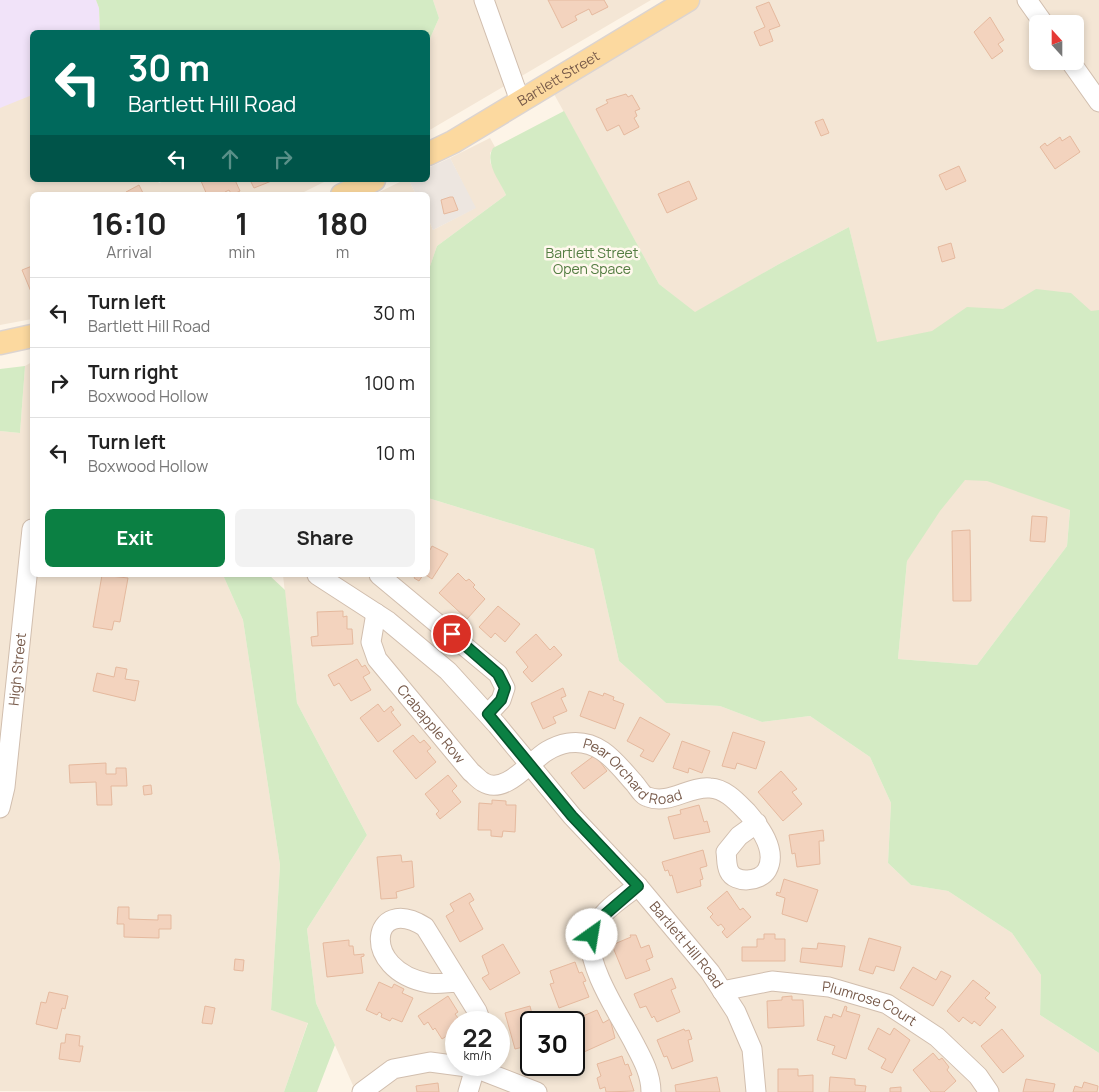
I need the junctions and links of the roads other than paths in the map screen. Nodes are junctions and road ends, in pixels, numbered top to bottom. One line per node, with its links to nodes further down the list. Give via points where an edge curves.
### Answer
1 (484, 0): 6 (street)
2 (688, 0): 6 (main road, Bartlett Street)
3 (1027, 0): 4 (street)
4 (1038, 15)
5 (1076, 70): 7 (street)
6 (520, 101): 8 (main road, Bartlett Street)
7 (1099, 102)
8 (430, 153)
9 (370, 182): 10 (main road)
10 (348, 192)
11 (30, 336): 12 (main road)
12 (0, 343)
13 (30, 548): 19 (street, High Street, via 5,787)
14 (320, 577): 16 (street, Bartlett Hill Road)
15 (381, 577): 17 (street, via 498,674 505,688 501,700)
16 (376, 613): 17 (street, Bartlett Hill Road, via 448,671); 18 (street, Crabapple Row, via 371,642 377,659 471,772 484,783 501,784 514,779)
17 (488, 714): 18 (street, Bartlett Hill Road)
18 (530, 764): 20 (street, Pear Orchard Road, via 547,750 569,743 590,745 606,751 646,797 659,800 702,787 717,788 734,798); 21 (street, Bartlett Hill Road, via 572,816)
19 (0, 808)
20 (757, 823)
21 (638, 886): 23 (street, Bartlett Hill Road); 31 (street, via 601,918 592,935 591,951 597,970 646,1066)
22 (459, 982): 24 (street)
23 (722, 991): 32 (street, Bartlett Hill Road, via 736,1012 752,1048); 33 (street, Plumrose Court, via 772,981 829,987 887,1004 937,1037 978,1076)
24 (477, 1011)
25 (445, 1064): 28 (street, via 430,1062 393,1069)
26 (473, 1076): 29 (street)
27 (498, 1076): 30 (street)
28 (362, 1092)
29 (468, 1092)
30 (537, 1092)
31 (652, 1092)
32 (756, 1092)
33 (989, 1092)

